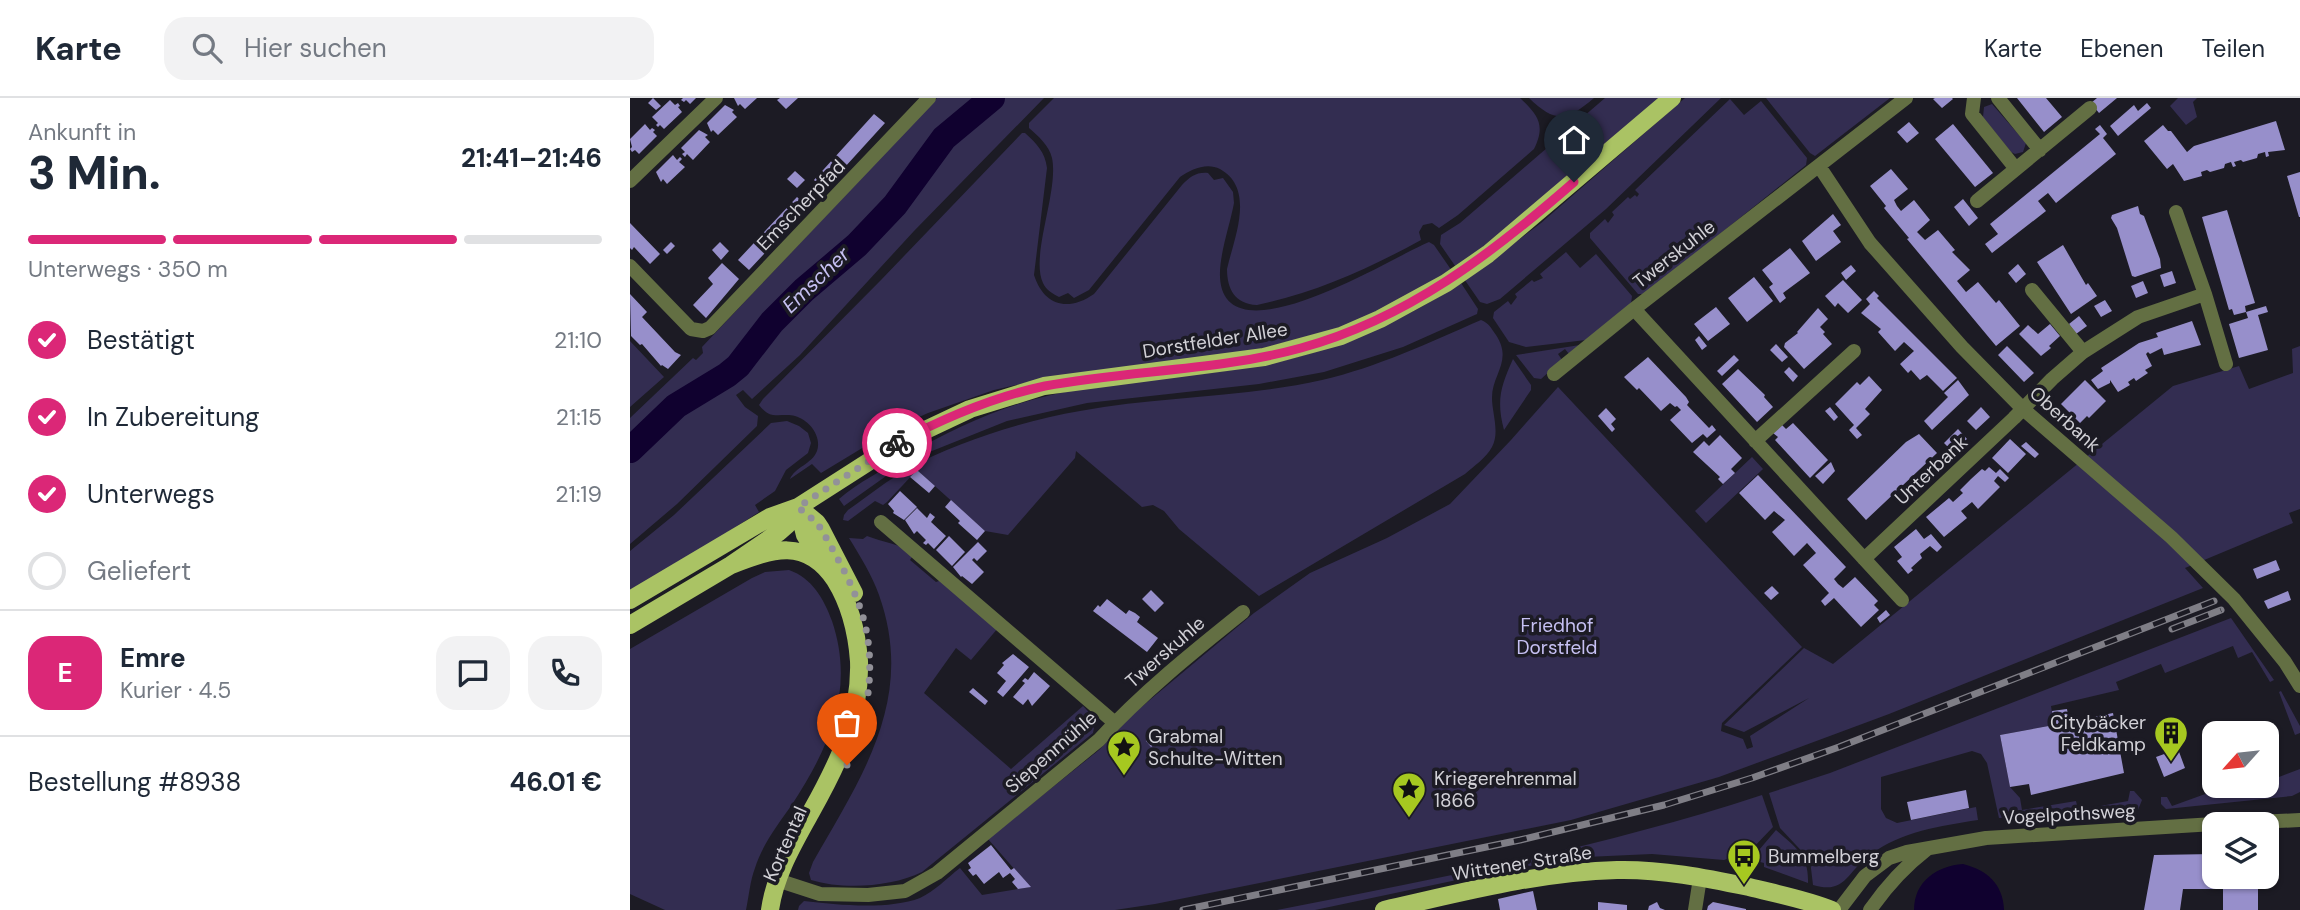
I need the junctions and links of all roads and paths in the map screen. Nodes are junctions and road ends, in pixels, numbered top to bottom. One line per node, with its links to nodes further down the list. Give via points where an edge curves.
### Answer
1 (716, 98): 11 (street)
2 (929, 98): 14 (street, Emscherpfad, via 710,328 691,329)
3 (1672, 98): 24 (main road, Dorstfelder Allee, via 1488,254 1380,319 1264,357 1044,387 1006,397 908,438)
4 (1906, 98): 9 (street, Twerskuhle)
5 (1974, 98): 10 (street, via 1972,114)
6 (1998, 98): 8 (street)
7 (2090, 108): 8 (street)
8 (2040, 150): 10 (street)
9 (1819, 166): 17 (street, Twerskuhle); 22 (street, Oberbank, via 1870,243)
10 (2016, 169): 12 (street)
11 (630, 181)
12 (1977, 201)
13 (2176, 212): 16 (street)
14 (630, 266)
15 (2032, 290): 19 (street)
16 (2205, 294): 19 (street, Unterbank, via 2138,317); 20 (street)
17 (1634, 309): 21 (street, Twerskuhle); 23 (street)
18 (1853, 351): 23 (street)
19 (2083, 352): 22 (street, Unterbank)
20 (2226, 364)
21 (1555, 374)
22 (2023, 409): 26 (street, Unterbank); 33 (street, Oberbank, via 2171,537 2234,599)
23 (1755, 441): 26 (street)
24 (798, 507): 27 (main road, Kortental, via 805,536); 28 (main road, Dorstfelder Allee, via 787,526); 29 (main road, Dorstfelder Allee, via 770,517); 42 (main road, Kortental, via 821,529 855,595 864,621 869,671 853,752)
25 (881, 522): 34 (street, Siepenmühle)
26 (1864, 559): 30 (street)
27 (821, 562): 28 (main road, via 775,549); 42 (main road, Kortental, via 844,597 854,627 858,701 838,760 793,844)
28 (731, 565): 32 (main road, Dorstfelder Allee)
29 (630, 600)
30 (1902, 600)
31 (1242, 612): 34 (street, Twerskuhle)
32 (630, 625)
33 (2300, 686)
34 (1115, 723): 42 (street, Siepenmühle, via 937,873 905,891 835,895)
35 (2300, 809): 36 (street)
36 (2279, 818)
37 (2300, 820): 38 (street, Vogelpothsweg)
38 (2279, 821)
39 (2202, 825): 40 (street, Vogelpothsweg, via 1986,838)
40 (1927, 848): 48 (street, Vogelpothsweg, via 1889,858 1865,876); 49 (street)
41 (1700, 878): 45 (main road, Wittener Straße, via 1638,871 1580,873); 46 (street); 47 (main road, Wittener Straße)
42 (782, 882): 43 (main road, Kortental); 44 (main road, Kortental)
43 (770, 910)
44 (781, 910)
45 (1384, 910)
46 (1695, 910)
47 (1832, 910)
48 (1839, 910)
49 (1870, 910)

